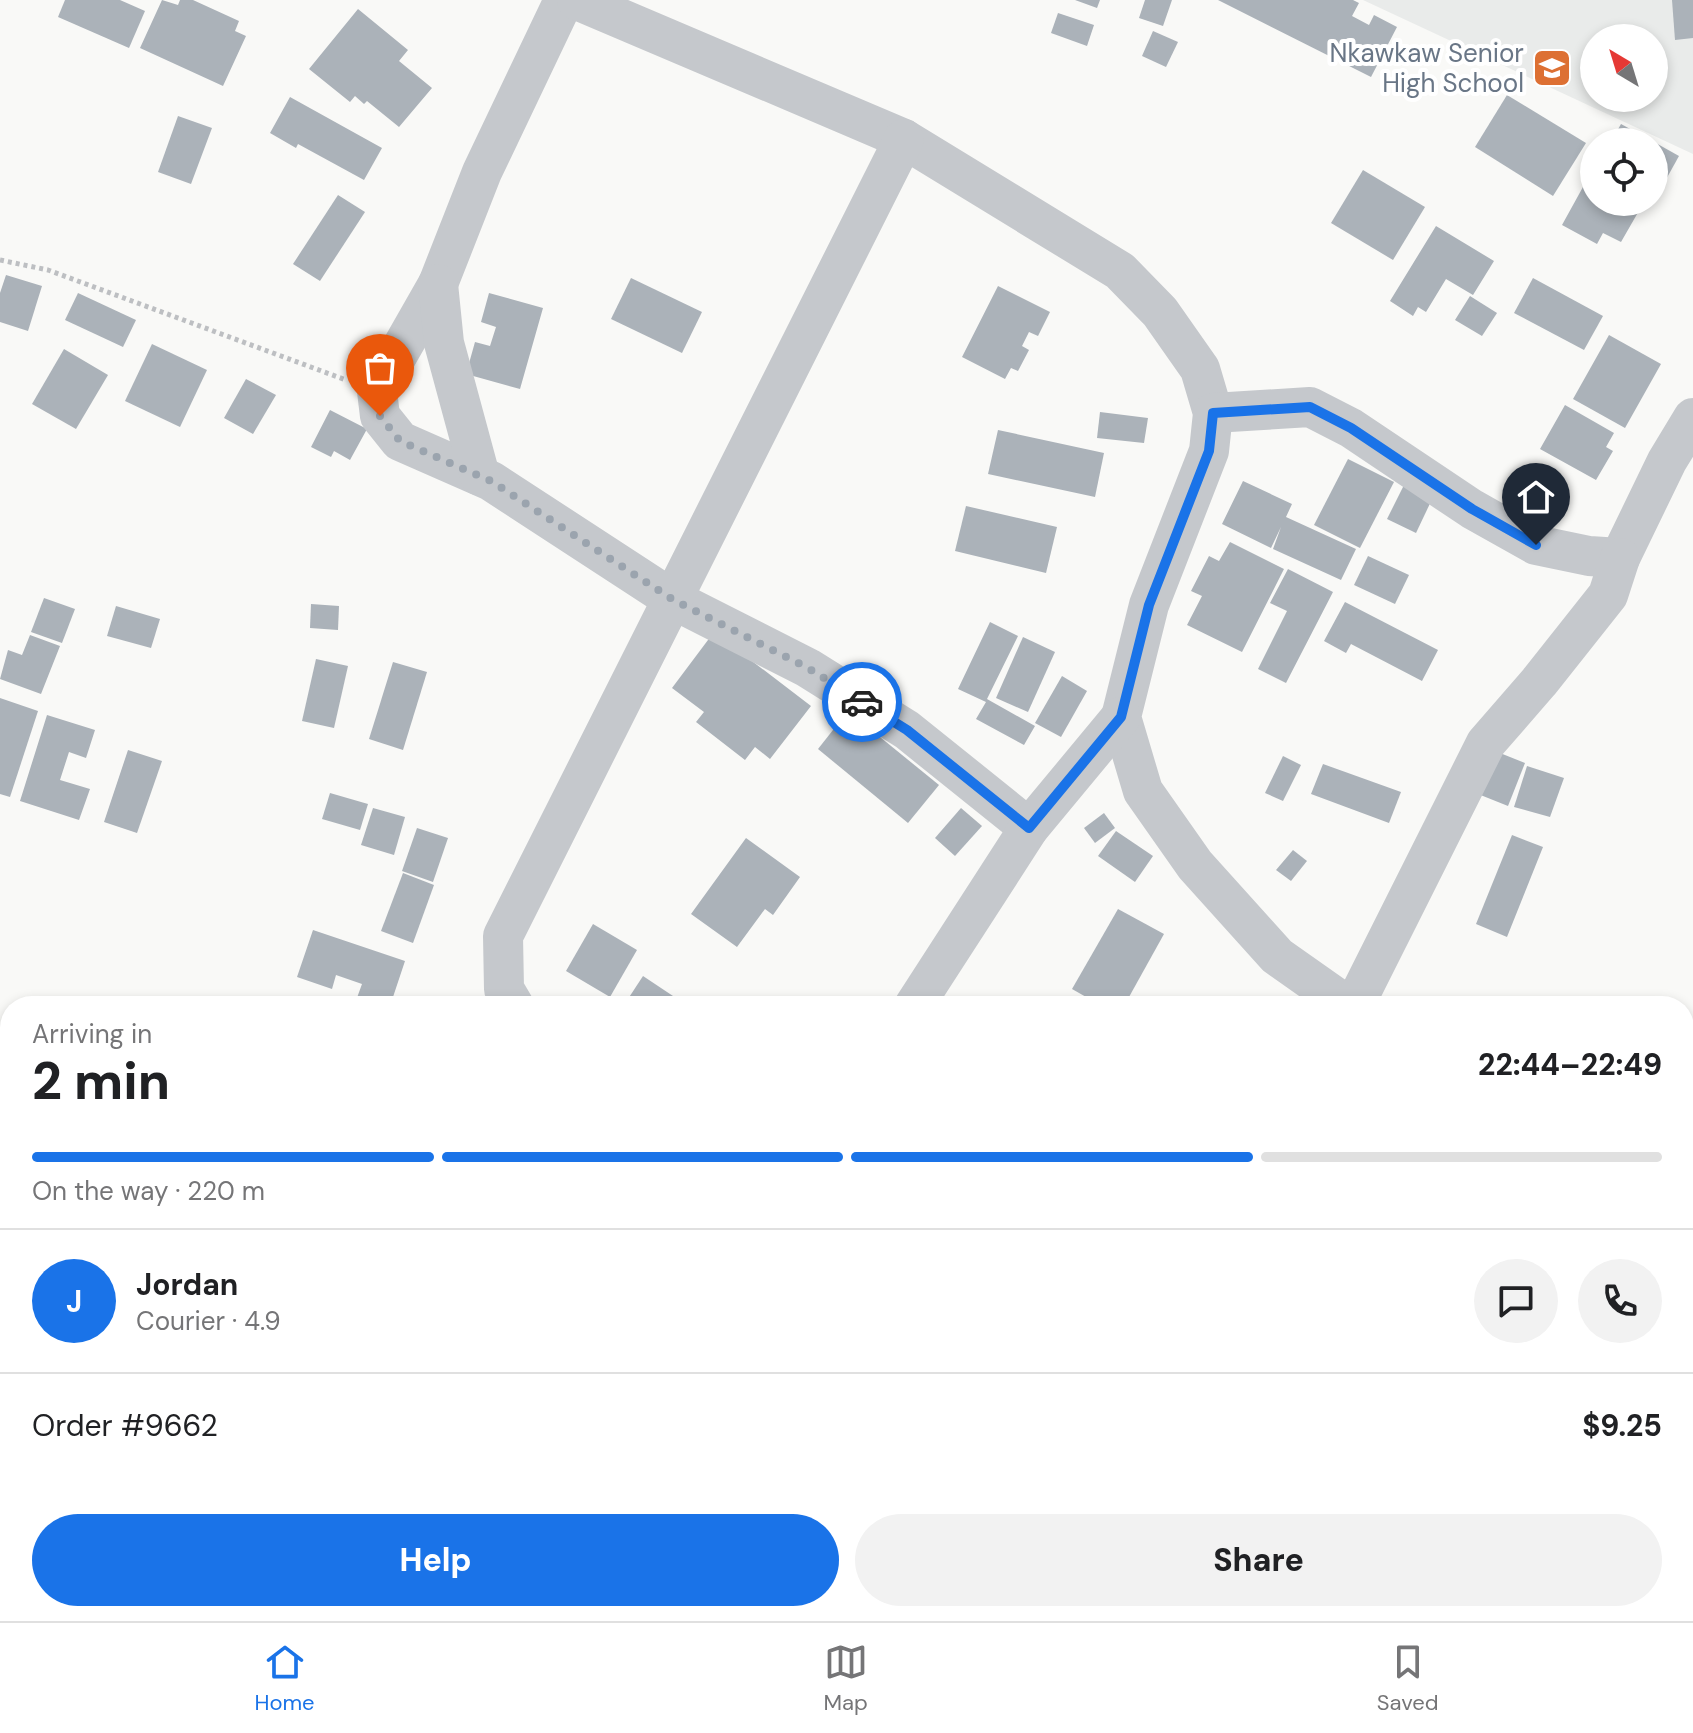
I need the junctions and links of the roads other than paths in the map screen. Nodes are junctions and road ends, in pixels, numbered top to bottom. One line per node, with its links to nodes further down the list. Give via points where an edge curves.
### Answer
1 (564, 0): 4 (street, via 482,172)
2 (577, 0): 3 (street)
3 (904, 139): 5 (street, via 1120,271 1160,312 1200,369); 9 (street)
4 (438, 284): 7 (street, via 444,343); 7 (street, via 377,391 380,416 400,441)
5 (1213, 413): 8 (street, via 1310,407 1536,545); 10 (street, via 1209,451 1149,605)
6 (1693, 418): 8 (street)
7 (480, 476): 9 (street)
8 (1620, 558): 15 (street, via 1608,595 1486,743)
9 (672, 599): 11 (street, via 808,668 907,730); 12 (street, via 503,936)
10 (1121, 717): 11 (street); 14 (street, via 1143,791 1195,865 1277,956)
11 (1029, 828): 13 (street)
12 (508, 996)
13 (920, 996)
14 (1336, 996)
15 (1356, 996)

